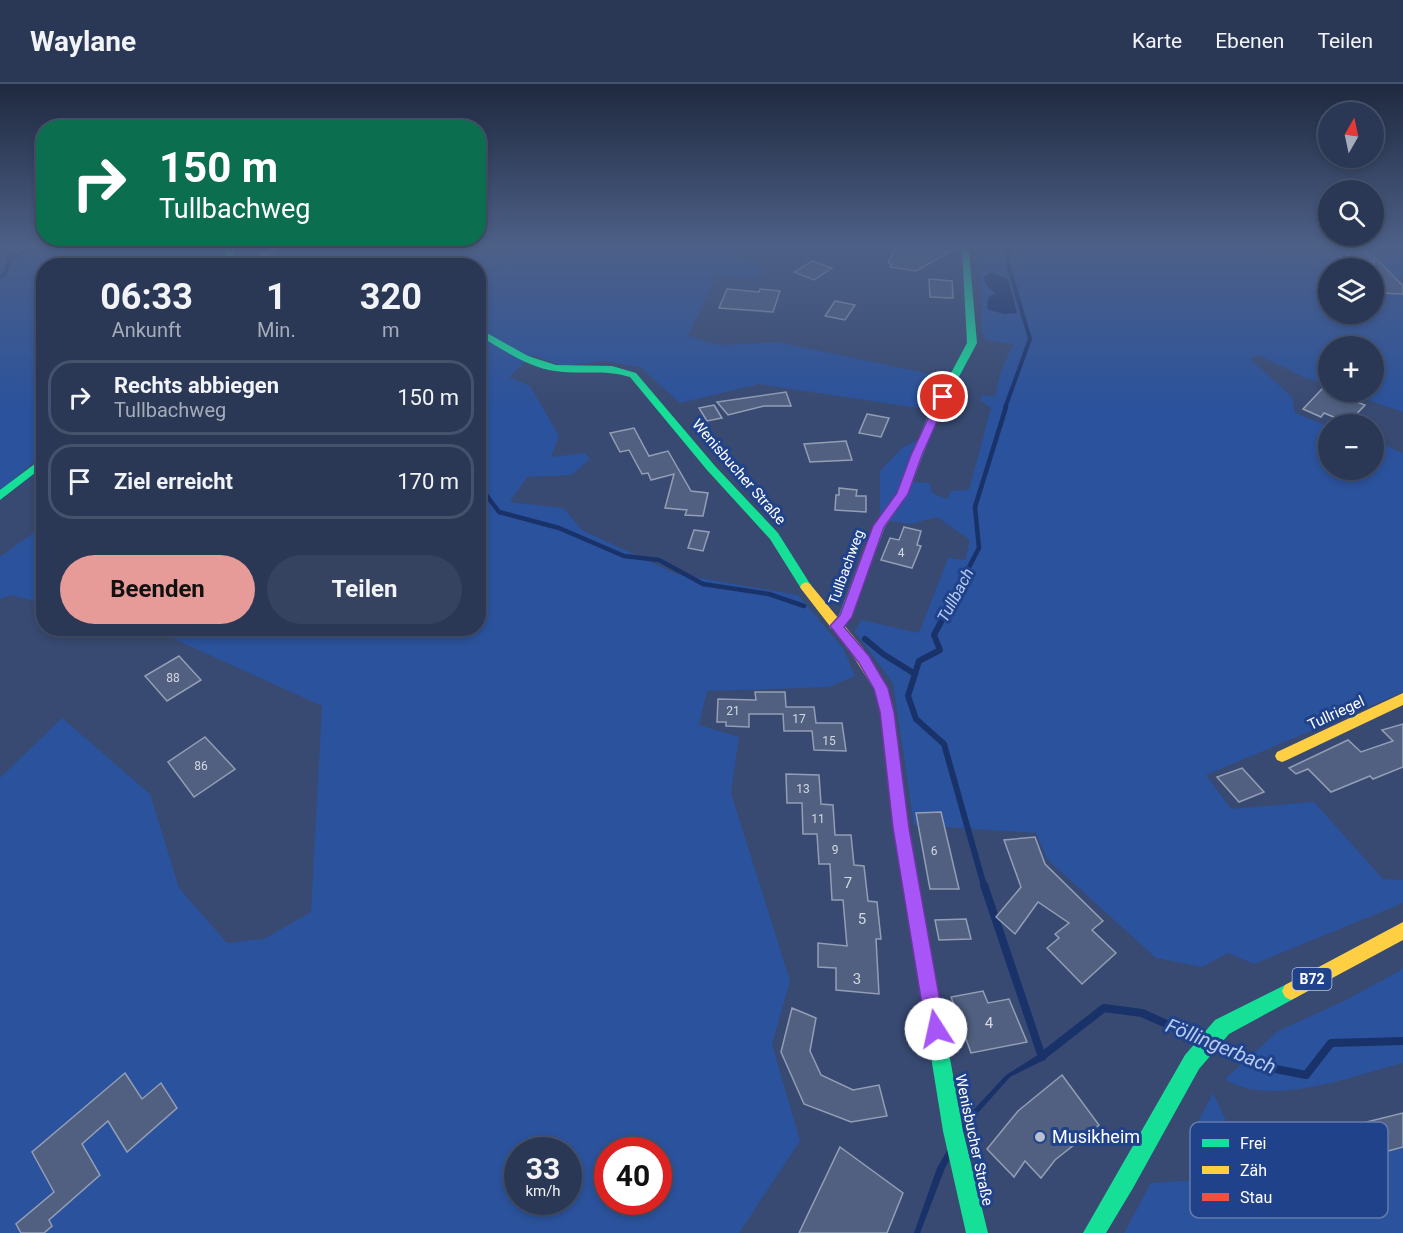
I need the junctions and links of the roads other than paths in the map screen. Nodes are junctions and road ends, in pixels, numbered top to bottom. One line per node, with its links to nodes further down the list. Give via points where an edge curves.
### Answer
1 (969, 300): 5 (street, Tullbachweg, via 972,343 932,418 902,494 879,526 845,617)
2 (486, 336): 5 (street, Wenisbucher Straße, via 525,358 555,368 612,369 633,375 711,468 768,528 800,580)
3 (36, 467): 4 (street)
4 (0, 496)
5 (837, 626): 9 (street, Wenisbucher Straße, via 875,677 887,712 901,828 953,1131)
6 (1403, 699): 7 (street, Tullriegel)
7 (1282, 756)
8 (1403, 931): 10 (street, B72, via 1222,1027 1192,1062)
9 (977, 1233)
10 (1094, 1233)

